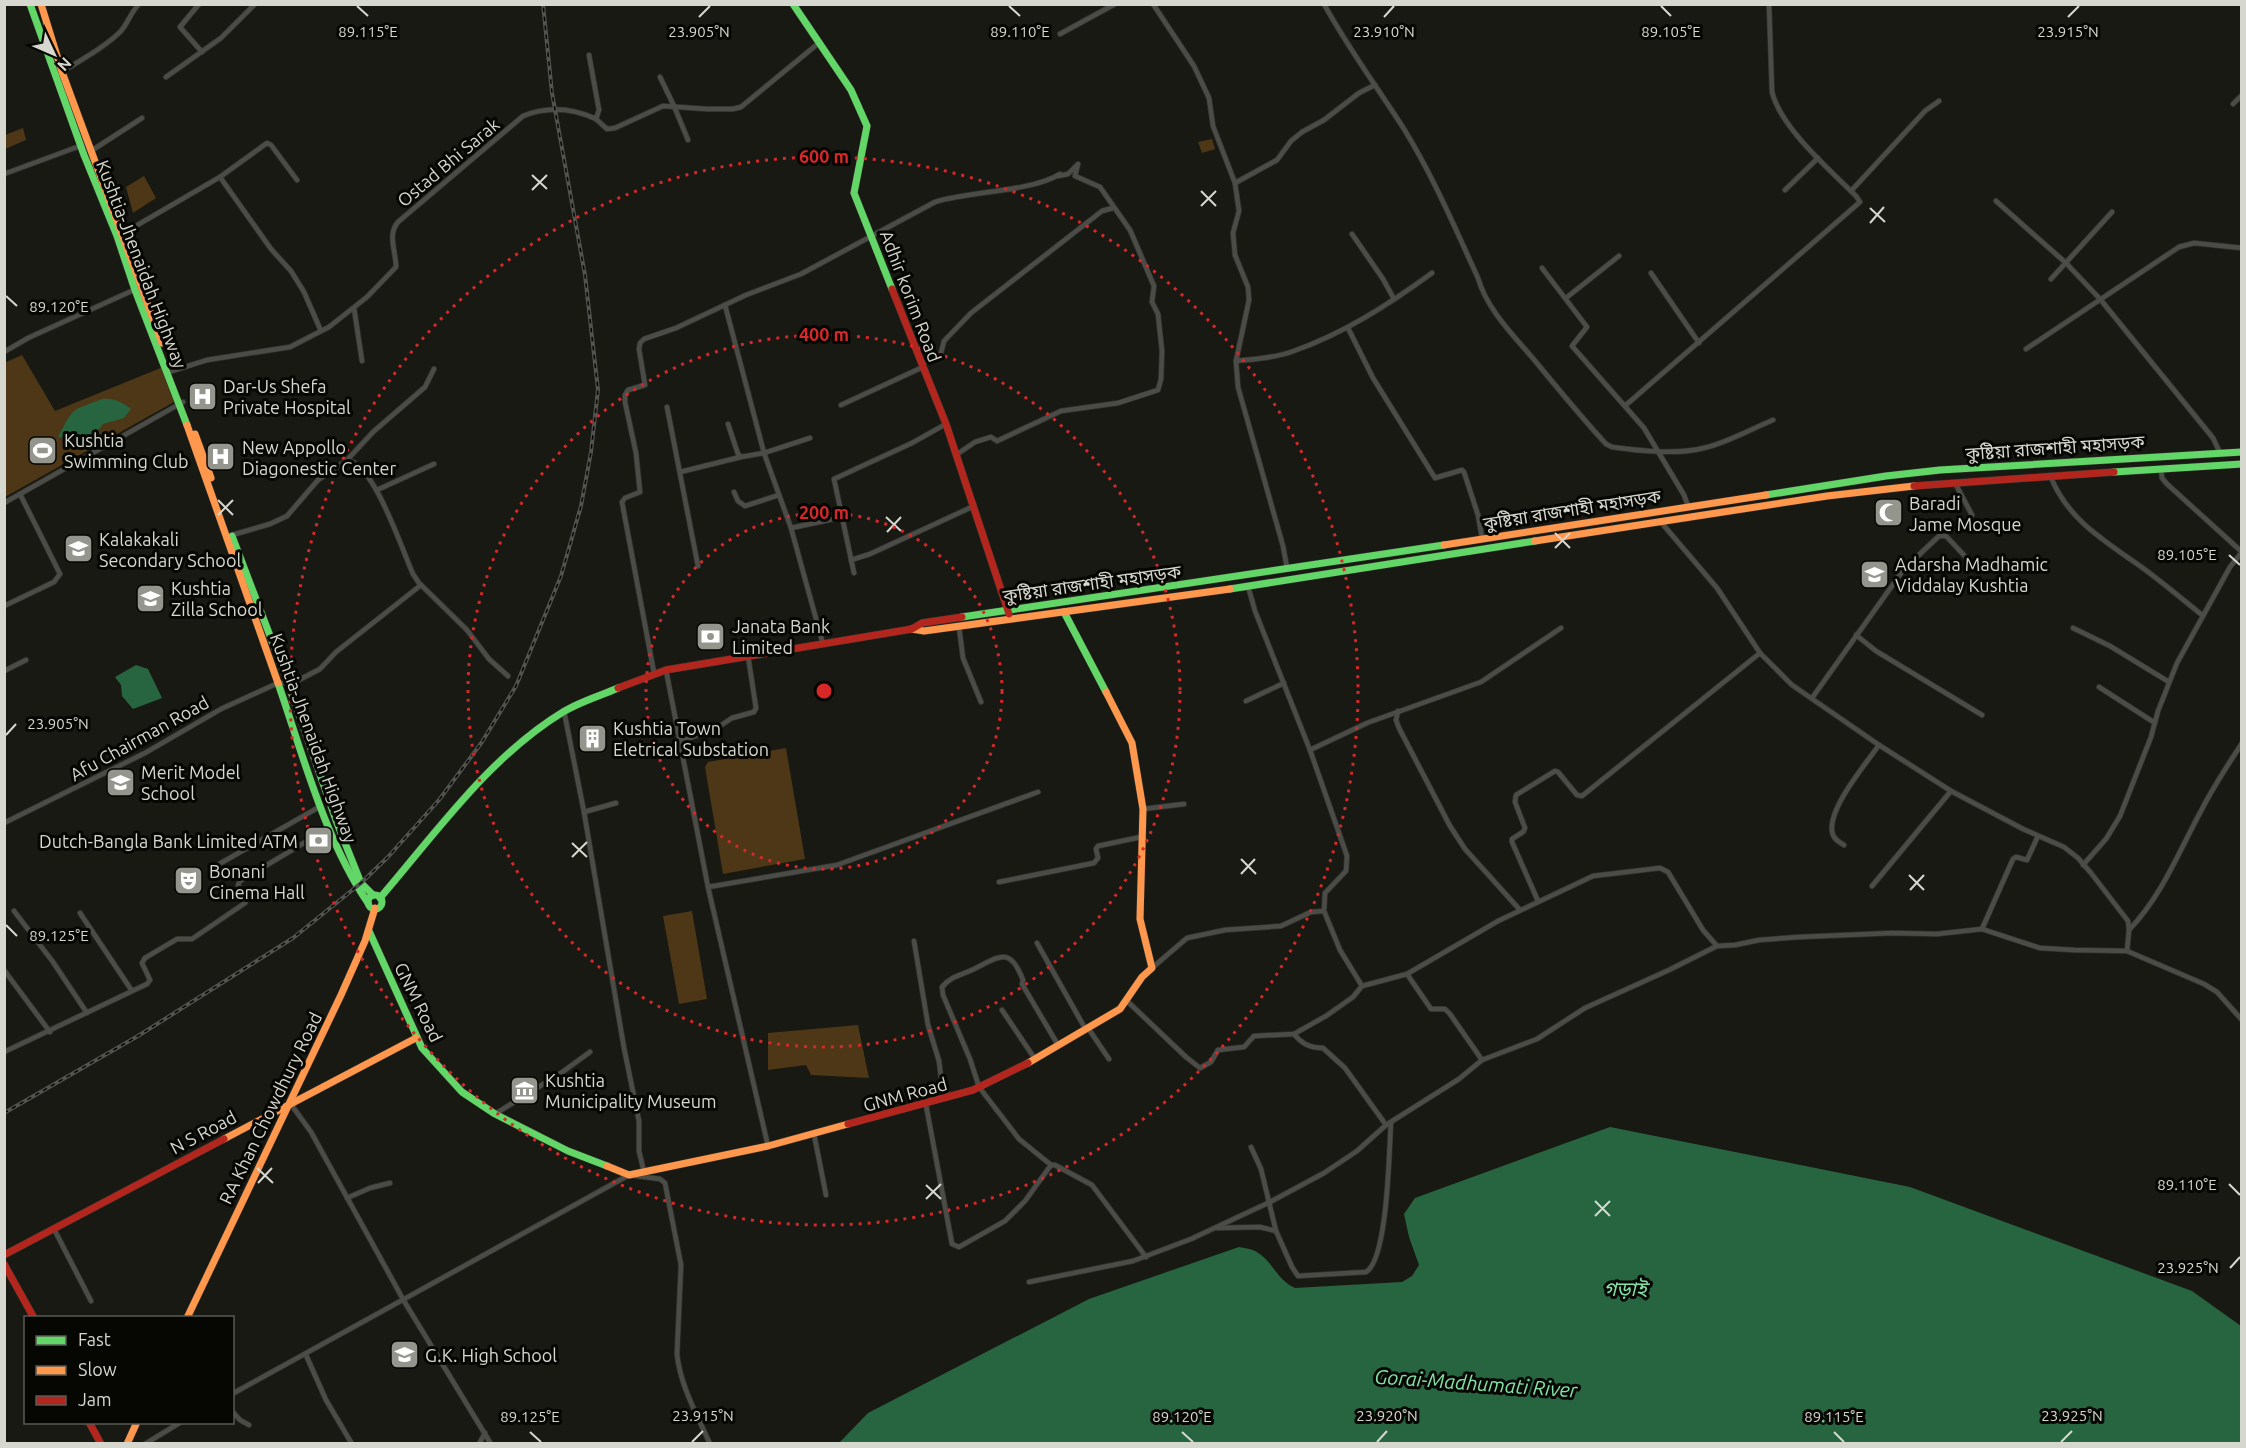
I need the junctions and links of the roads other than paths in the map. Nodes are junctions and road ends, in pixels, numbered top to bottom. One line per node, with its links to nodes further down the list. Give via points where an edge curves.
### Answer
1 (30, 4): 26 (main road, Kushtia-Jhenaidah Highway)
2 (41, 4): 15 (main road, Kushtia-Jhenaidah Highway)
3 (139, 4): 15 (street, via 112,40)
4 (255, 4): 13 (street)
5 (793, 4): 12 (main road, Adhir korim Road)
6 (1115, 4): 11 (street)
7 (1153, 4): 32 (street, via 1194,66 1209,99 1213,126)
8 (1324, 4): 18 (street)
9 (1769, 4): 28 (street, via 1774,102)
10 (197, 5): 13 (street, via 180,27)
11 (1060, 34)
12 (820, 42): 22 (street, via 741,107); 40 (main road, Adhir korim Road, via 851,90 867,126 854,193)
13 (202, 52): 16 (street)
14 (589, 55): 24 (street, via 599,110)
15 (62, 72): 26 (main road, Kushtia-Jhenaidah Highway)
16 (166, 77)
17 (660, 77): 22 (street)
18 (1375, 86): 32 (street, via 1302,132 1277,160); 73 (street, via 1431,177 1490,305 1606,444)
19 (2241, 95): 21 (street)
20 (1939, 101): 34 (street)
21 (2233, 104)
22 (674, 106): 24 (street, via 663,106 615,128 607,129); 25 (street)
23 (142, 118): 27 (street)
24 (596, 119): 53 (street, Ostad Bhi Sarak, via 574,110 536,110 524,116 393,227 396,267)
25 (688, 140)
26 (84, 144): 27 (main road, Kushtia-Jhenaidah Highway); 29 (street); 48 (main road, Kushtia-Jhenaidah Highway)
27 (92, 151): 39 (main road, Kushtia-Jhenaidah Highway)
28 (1818, 158): 33 (street); 34 (street)
29 (4, 174)
30 (220, 177): 31 (street, via 267,143); 39 (street); 55 (street, via 291,271)
31 (297, 180)
32 (1235, 183): 61 (street, via 1239,211 1233,233 1234,255 1248,287 1249,300)
33 (1785, 190)
34 (1851, 191): 56 (street, via 1859,200 1857,205)
35 (1996, 201): 43 (street)
36 (1113, 208): 40 (street, via 1100,187 1075,176 1078,164 1068,174 935,202); 62 (street, via 1102,211 994,294 948,336 941,353); 78 (street, via 1130,231 1154,286 1152,302 1158,314 1162,351 1158,390 1118,403 1060,411 997,441 992,437 975,441)
37 (2112, 212): 43 (street)
38 (1352, 234): 50 (street)
39 (122, 235): 48 (main road, Kushtia-Jhenaidah Highway)
40 (872, 236): 52 (street, via 801,274); 62 (main road, Adhir korim Road)
41 (2241, 248): 51 (street, via 2185,244)
42 (1619, 256): 49 (street)
43 (2066, 263): 47 (street); 51 (street)
44 (1542, 268): 49 (street)
45 (1432, 273): 50 (street)
46 (1651, 273): 56 (street)
47 (2051, 279)
48 (138, 289): 58 (street); 59 (main road, Kushtia-Jhenaidah Highway)
49 (1566, 298): 67 (street, via 1587,327 1572,346)
50 (1394, 299): 54 (street)
51 (2100, 299): 57 (street); 76 (street, via 2213,438)
52 (725, 305): 75 (street); 137 (street, via 640,343 645,385 625,394 640,492 622,502)
53 (354, 308): 55 (street, Ostad Bhi Sarak); 60 (street)
54 (1348, 328): 61 (street, via 1290,353); 105 (street, via 1373,378 1435,478 1464,472)
55 (321, 331): 64 (street, Ostad Bhi Sarak, via 290,347 207,360)
56 (1699, 343): 67 (street)
57 (2026, 349)
58 (4, 352)
59 (162, 352): 64 (main road, Kushtia-Jhenaidah Highway); 65 (main road, Kushtia-Jhenaidah Highway)
60 (362, 361)
61 (1236, 361): 114 (street, via 1238,387)
62 (922, 365): 66 (street); 71 (main road, Adhir korim Road)
63 (434, 369): 80 (street, via 425,387)
64 (172, 371): 65 (main road, Kushtia-Jhenaidah Highway)
65 (181, 403): 88 (main road, Kushtia-Jhenaidah Highway); 93 (street)
66 (841, 405)
67 (1626, 405): 73 (street)
68 (668, 406): 86 (street)
69 (1773, 420): 73 (street, via 1707,448)
70 (728, 424): 79 (street)
71 (946, 424): 78 (main road, Adhir korim Road); 102 (street, via 834,479)
72 (810, 438): 75 (street)
73 (1657, 451): 98 (street)
74 (2241, 452): 76 (main road, কুষ্টিয়া রাজশাহী মহাসড়ক)
75 (764, 453): 79 (street); 94 (street)
76 (2220, 453): 77 (main road, কুষ্টিয়া রাজশাহী মহাসড়ক)
77 (2190, 454): 83 (main road); 85 (main road, কুষ্টিয়া রাজশাহী মহাসড়ক)
78 (957, 455): 97 (main road, Adhir korim Road)
79 (741, 457): 86 (street)
80 (347, 460): 91 (street, via 359,465); 108 (street, via 318,480 287,516)
81 (2241, 464): 83 (main road, কুষ্টিয়া রাজশাহী মহাসড়ক)
82 (434, 465): 91 (street)
83 (2190, 466): 84 (main road, কুষ্টিয়া রাজশাহী মহাসড়ক)
84 (2160, 468): 87 (main road, কুষ্টিয়া রাজশাহী মহাসড়ক); 124 (street, via 2167,484 2241,552)
85 (1940, 470): 90 (main road); 95 (main road, কুষ্টিয়া রাজশাহী মহাসড়ক)
86 (680, 472): 113 (street)
87 (2050, 475): 89 (main road, কুষ্টিয়া রাজশাহী মহাসড়ক); 124 (street, via 2056,491 2099,539)
88 (208, 479): 108 (main road, Kushtia-Jhenaidah Highway); 141 (main road, Kushtia-Jhenaidah Highway)
89 (1955, 482): 90 (main road, কুষ্টিয়া রাজশাহী মহাসড়ক); 101 (street)
90 (1939, 483): 99 (main road, কুষ্টিয়া রাজশাহী মহাসড়ক)
91 (376, 490): 119 (street)
92 (734, 492): 94 (street, via 745,506)
93 (21, 494): 96 (street); 121 (street, via 60,574 54,582)
94 (778, 495): 106 (street)
95 (1726, 501): 98 (main road, কুষ্টিয়া রাজশাহী মহাসড়ক); 99 (main road)
96 (4, 503)
97 (974, 506): 112 (street); 122 (main road, Adhir korim Road)
98 (1688, 506): 104 (main road, কুষ্টিয়া রাজশাহী মহাসড়ক)
99 (1726, 512): 103 (main road, কুষ্টিয়া রাজশাহী মহাসড়ক)
100 (1539, 514): 105 (street)
101 (1972, 515)
102 (843, 517): 106 (street); 112 (street)
103 (1660, 521): 107 (main road, কুষ্টিয়া রাজশাহী মহাসড়ক); 132 (street, via 1716,588)
104 (1589, 522): 107 (main road); 109 (main road, কুষ্টিয়া রাজশাহী মহাসড়ক)
105 (1480, 525): 109 (street)
106 (791, 528): 131 (street)
107 (1590, 532): 111 (main road, কুষ্টিয়া রাজশাহী মহাসড়ক)
108 (232, 535): 139 (main road, Kushtia-Jhenaidah Highway)
109 (1482, 538): 110 (main road, কুষ্টিয়া রাজশাহী মহাসড়ক)
110 (1437, 545): 111 (main road); 114 (main road, কুষ্টিয়া রাজশাহী মহাসড়ক)
111 (1438, 556): 118 (main road, কুষ্টিয়া রাজশাহী মহাসড়ক)
112 (851, 560): 116 (street)
113 (698, 566)
114 (1287, 568): 117 (main road, কুষ্টিয়া রাজশাহী মহাসড়ক)
115 (1976, 568): 130 (street, via 1946,536 1939,536 1904,569)
116 (854, 573)
117 (1262, 573): 118 (main road); 122 (main road, কুষ্টিয়া রাজশাহী মহাসড়ক)
118 (1263, 584): 120 (main road, কুষ্টিয়া রাজশাহী মহাসড়ক)
119 (421, 585): 138 (street); 139 (street, Afu Chairman Road, via 320,669 296,682)
120 (1248, 585): 123 (main road, কুষ্টিয়া রাজশাহী মহাসড়ক); 142 (street)
121 (4, 606)
122 (1009, 610): 125 (main road, Adhir korim Road); 129 (main road, কুষ্টিয়া রাজশাহী মহাসড়ক, via 922,623)
123 (1064, 612): 125 (main road, কুষ্টিয়া রাজশাহী মহাসড়ক); 164 (main road, via 1126,728)
124 (2202, 615): 140 (street)
125 (1010, 620): 126 (main road, কুষ্টিয়া রাজশাহী মহাসড়ক)
126 (959, 627): 129 (main road, কুষ্টিয়া রাজশাহী মহাসড়ক, via 924,632); 146 (street, via 963,658)
127 (1561, 628): 148 (street, via 1481,682)
128 (2073, 628): 140 (street)
129 (912, 629): 131 (main road, কুষ্টিয়া রাজশাহী মহাসড়ক)
130 (1856, 635): 144 (street); 149 (street)
131 (823, 644): 133 (main road, কুষ্টিয়া রাজশাহী মহাসড়ক)
132 (1760, 653): 144 (street, via 1792,685); 180 (street, via 1582,796 1555,771 1516,795 1524,828 1512,842)
133 (748, 656): 135 (main road, কুষ্টিয়া রাজশাহী মহাসড়ক); 153 (street, via 754,712)
134 (26, 660): 136 (street)
135 (666, 670): 137 (main road, কুষ্টিয়া রাজশাহী মহাসড়ক); 153 (street)
136 (4, 671)
137 (654, 673): 147 (main road, কুষ্টিয়া রাজশাহী মহাসড়ক)
138 (508, 676)
139 (288, 682): 141 (street, Afu Chairman Road); 151 (main road, Kushtia-Jhenaidah Highway)
140 (2169, 682): 150 (street)
141 (278, 683): 152 (main road, Kushtia-Jhenaidah Highway); 166 (street, Afu Chairman Road)
142 (1284, 683): 145 (street); 156 (street)
143 (2099, 687): 150 (street)
144 (1812, 698): 155 (street)
145 (1246, 701)
146 (981, 702)
147 (564, 711): 165 (street); 179 (main road, কুষ্টিয়া রাজশাহী মহাসড়ক, via 482,777)
148 (1398, 711): 156 (street); 183 (street, via 1399,728 1450,826 1465,849)
149 (1982, 715)
150 (2155, 723): 173 (street, via 2120,816)
151 (304, 730): 152 (main road); 157 (main road, Kushtia-Jhenaidah Highway)
152 (295, 733): 158 (main road, Kushtia-Jhenaidah Highway)
153 (679, 742): 177 (street)
154 (2241, 743): 188 (street, via 2202,808 2166,882)
155 (1880, 746): 159 (street); 171 (street, via 1845,792 1834,818 1832,831)
156 (1310, 750): 185 (street, via 1348,863 1346,871 1325,893)
157 (319, 772): 158 (main road); 170 (main road, Kushtia-Jhenaidah Highway)
158 (310, 776): 163 (main road, Kushtia-Jhenaidah Highway)
159 (1952, 791): 168 (street); 176 (street)
160 (1038, 792): 177 (street, via 837,865)
161 (616, 803): 165 (street)
162 (1184, 804): 164 (street)
163 (321, 806): 167 (main road, Kushtia-Jhenaidah Highway); 174 (street)
164 (1143, 809): 169 (main road)
165 (584, 812): 223 (street, via 637,1111)
166 (4, 823)
167 (330, 828): 172 (main road, Kushtia-Jhenaidah Highway); 198 (street, via 240,881 245,903 192,939 177,939 145,958 142,963 149,982)
168 (2038, 836): 173 (street, via 2064,847); 187 (street, via 2027,860 2013,859)
169 (1141, 837): 175 (street, via 1096,847 1098,858 1094,863); 194 (main road, via 1140,919)
170 (345, 843): 172 (main road); 178 (main road, Kushtia-Jhenaidah Highway, via 361,883)
171 (1844, 845)
172 (338, 847): 181 (main road, Kushtia-Jhenaidah Highway, via 356,888)
173 (2083, 865): 188 (street, via 2124,914)
174 (214, 867)
175 (999, 882)
176 (1872, 886)
177 (708, 887): 220 (street)
178 (373, 895): 179 (main road); 181 (main road)
179 (381, 898): 182 (main road, via 381,905)
180 (1538, 901): 183 (street); 192 (street, via 1598,875 1660,868 1668,872 1702,930)
181 (368, 903): 182 (main road)
182 (375, 909): 189 (main road, RA Khan Chowdhury Road)
183 (1520, 910): 196 (street)
184 (14, 911): 201 (street)
185 (1324, 911): 194 (street, via 1311,912 1281,926 1225,930 1187,938); 197 (street, via 1340,950)
186 (80, 913): 198 (street)
187 (1982, 928): 192 (street, via 1937,934 1800,937); 193 (street, via 2040,948)
188 (2129, 930): 193 (street)
189 (369, 931): 206 (main road, GNM Road); 215 (main road, RA Khan Chowdhury Road)
190 (914, 941): 214 (street, via 928,1025)
191 (1037, 943): 203 (street)
192 (1717, 946): 212 (street, via 1586,1008 1537,1039)
193 (2127, 951): 202 (street, via 2204,984 2217,992)
194 (1152, 968): 199 (main road, GNM Road)
195 (4, 970): 204 (street)
196 (1407, 974): 197 (street); 212 (street, via 1431,1009 1445,1009 1450,1014)
197 (1362, 986): 205 (street, via 1353,997)
198 (132, 991): 201 (street)
199 (1126, 1000): 203 (main road, GNM Road, via 1120,1009); 205 (street, via 1200,1068 1211,1062 1218,1050 1244,1047 1254,1036)
200 (1002, 1010): 210 (street)
201 (87, 1013): 204 (street)
202 (2241, 1020)
203 (1087, 1029): 207 (main road, GNM Road); 211 (street)
204 (50, 1032): 208 (street)
205 (1294, 1034): 218 (street, via 1312,1048 1323,1048 1345,1068)
206 (416, 1038): 215 (main road, N S Road); 217 (main road, GNM Road, via 462,1092)
207 (1058, 1045): 210 (main road, GNM Road); 213 (street, via 1012,959 990,959 948,979 942,987 943,995)
208 (4, 1052)
209 (590, 1052): 217 (street)
210 (1035, 1059): 213 (main road, GNM Road)
211 (1109, 1059)
212 (1482, 1060): 218 (street)
213 (980, 1088): 214 (main road, GNM Road); 222 (street, via 1019,1139)
214 (947, 1098): 216 (main road, GNM Road)
215 (290, 1103): 227 (street, via 311,1132); 230 (main road, N S Road); 239 (main road, RA Khan Chowdhury Road)
216 (926, 1104): 219 (main road, GNM Road); 222 (street, via 952,1244 959,1247 1005,1221)
217 (495, 1114): 224 (main road, GNM Road, via 568,1151)
218 (1389, 1124): 228 (street, via 1324,1173); 231 (street, via 1382,1233 1370,1269 1298,1276)
219 (814, 1134): 220 (main road, GNM Road); 226 (street)
220 (768, 1146): 223 (main road, GNM Road)
221 (1251, 1148): 228 (street)
222 (1053, 1165): 233 (street, via 1092,1185)
223 (644, 1172): 224 (main road, GNM Road)
224 (629, 1175): 237 (street); 254 (street, via 665,1183 681,1265 678,1365)
225 (390, 1183): 227 (street)
226 (826, 1195)
227 (347, 1198): 237 (street)
228 (1270, 1202): 229 (street); 231 (street)
229 (1214, 1228): 231 (street, via 1260,1227); 233 (street)
230 (54, 1229): 232 (main road, N S Road); 236 (street)
231 (1276, 1231)
232 (4, 1255)
233 (1146, 1257): 235 (street)
234 (4, 1264): 238 (main road)
235 (1029, 1282)
236 (91, 1301)
237 (404, 1301): 240 (street); 247 (street)
238 (33, 1316)
239 (187, 1316)
240 (306, 1354): 241 (street); 251 (street, via 326,1400)
241 (234, 1393)
242 (234, 1413): 246 (street)
243 (90, 1424): 248 (main road)
244 (136, 1424): 249 (main road)
245 (178, 1424): 250 (street)
246 (249, 1425)
247 (485, 1433): 252 (street); 253 (street)
248 (100, 1443)
249 (127, 1443)
250 (146, 1443)
251 (352, 1443)
252 (479, 1443)
253 (491, 1443)
254 (710, 1443)

